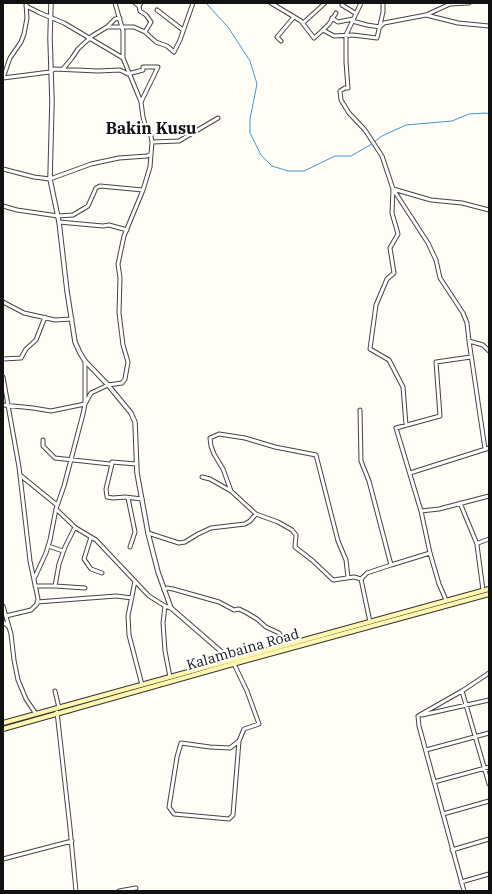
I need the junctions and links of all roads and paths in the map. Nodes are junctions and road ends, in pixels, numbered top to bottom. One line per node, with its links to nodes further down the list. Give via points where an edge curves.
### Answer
1 (51, 3): 19 (street)
2 (115, 3): 21 (street)
3 (135, 3): 12 (street)
4 (193, 3): 29 (street)
5 (271, 3): 14 (street)
6 (279, 3): 14 (street)
7 (325, 3): 24 (street)
8 (361, 3): 17 (street)
9 (384, 3): 27 (street)
10 (469, 3): 18 (street, via 450,4)
11 (26, 4): 19 (street); 37 (street, via 24,34 10,58 3,78)
12 (140, 4): 31 (street, via 140,11 151,22)
13 (342, 5): 17 (street)
14 (277, 8): 20 (street)
15 (157, 10): 29 (street)
16 (336, 13): 22 (street)
17 (355, 13): 23 (street)
18 (426, 15): 25 (street); 27 (street, via 384,23)
19 (50, 17): 33 (street, via 64,22); 37 (street)
20 (294, 17): 24 (street); 34 (street, via 277,37)
21 (120, 18): 26 (street, via 115,19); 28 (street)
22 (332, 18): 23 (street, via 338,22); 30 (street)
23 (352, 20): 27 (street); 32 (street)
24 (303, 23): 30 (street, via 314,38)
25 (489, 26)
26 (107, 27): 28 (street); 33 (street)
27 (380, 27): 32 (street, via 377,38)
28 (122, 28): 31 (street, via 134,28); 35 (street)
29 (183, 30): 31 (street, via 174,52)
30 (323, 30): 32 (street, via 334,36)
31 (144, 32)
32 (346, 36): 45 (street, via 348,88 340,91 341,100 382,156)
33 (90, 39): 35 (street); 36 (street)
34 (281, 41)
35 (122, 58): 38 (street)
36 (62, 69): 37 (street); 38 (street, via 120,70)
37 (50, 72): 44 (street)
38 (128, 74): 39 (street); 39 (street, via 143,70 143,67 158,67)
39 (141, 102): 41 (street, via 143,117)
40 (218, 118): 41 (street, via 179,141)
41 (152, 142): 42 (street)
42 (151, 154): 44 (street, via 91,164); 46 (street)
43 (3, 169): 44 (street)
44 (50, 179): 49 (street)
45 (393, 189): 48 (street, via 431,200 462,203); 55 (street, via 428,243 436,260 440,278 463,313); 66 (street, via 392,213 398,234 390,248 394,273 388,279 376,305 370,349 389,360 403,387)
46 (143, 190): 49 (street, via 100,186 96,188 84,209 73,215); 51 (street)
47 (3, 206): 49 (street)
48 (489, 210)
49 (58, 216): 50 (street)
50 (59, 222): 51 (street, via 109,225); 54 (street)
51 (127, 230): 61 (street, via 118,264 119,313 128,362 127,372 122,383)
52 (3, 302): 53 (street, via 24,313)
53 (45, 317): 54 (street, via 55,320); 58 (street, via 36,340 21,358)
54 (72, 319): 59 (street, via 75,342)
55 (469, 341): 56 (street, via 483,345); 57 (street)
56 (489, 352)
57 (471, 357): 66 (street, via 436,362 440,416); 69 (street)
58 (3, 359)
59 (85, 361): 61 (street); 62 (street)
60 (3, 377): 64 (street)
61 (108, 385): 62 (street, via 91,393); 72 (street, via 131,413 135,422)
62 (85, 404): 64 (street, via 51,411); 70 (street)
63 (3, 405): 64 (street)
64 (8, 406): 74 (street)
65 (360, 410): 93 (street, via 360,461 369,481)
66 (406, 425): 73 (street, via 396,428)
67 (43, 440): 70 (street, via 43,446 56,458)
68 (489, 448): 69 (street)
69 (485, 449): 73 (street)
70 (71, 460): 71 (street); 81 (street)
71 (112, 464): 72 (street); 78 (street, via 106,489 107,497)
72 (136, 464): 79 (street)
73 (410, 473): 82 (street)
74 (20, 475): 81 (street); 96 (street)
75 (202, 477): 76 (street)
76 (231, 491): 83 (street); 95 (street, via 211,446 210,438 219,434 316,455 338,541 346,560)
77 (489, 496): 80 (street)
78 (128, 498): 79 (street); 90 (street, via 136,532)
79 (142, 499): 85 (street)
80 (460, 503): 82 (street); 88 (street)
81 (56, 507): 84 (street); 89 (street)
82 (421, 511): 92 (street)
83 (256, 514): 85 (street, via 246,524 211,528 185,542 179,543); 95 (street, via 292,530 296,534 295,547 333,580)
84 (75, 527): 86 (street); 91 (street)
85 (148, 533): 103 (street)
86 (91, 537): 94 (street, via 84,558 91,569); 98 (street)
87 (489, 539): 88 (street, via 478,542)
88 (477, 545): 104 (street)
89 (48, 546): 91 (street); 96 (street)
90 (130, 547)
91 (63, 551): 100 (street)
92 (430, 553): 93 (street); 107 (street)
93 (391, 565): 97 (street, via 367,573)
94 (102, 573)
95 (348, 578): 97 (street)
96 (34, 579): 99 (street)
97 (361, 579): 114 (street)
98 (135, 581): 106 (street); 110 (street)
99 (35, 586): 100 (street); 108 (street)
100 (55, 586): 101 (street)
101 (85, 588)
102 (489, 588): 104 (main road)
103 (164, 590): 111 (street); 116 (street, via 173,589 248,613 266,628 279,633)
104 (483, 590): 107 (main road)
105 (489, 594): 117 (main road, Kalambaina Road)
106 (132, 598): 108 (street, via 116,596); 120 (street, via 128,616 129,635)
107 (446, 600): 114 (main road)
108 (37, 602): 112 (street, via 31,610)
109 (3, 606): 112 (street)
110 (165, 606): 111 (street); 119 (street, via 164,651)
111 (171, 608): 117 (street)
112 (6, 616): 115 (street)
113 (3, 622): 115 (street)
114 (370, 622): 116 (main road)
115 (9, 627): 126 (street, via 18,680)
116 (284, 645): 117 (main road)
117 (233, 662): 119 (main road); 127 (main road, Kalambaina Road); 133 (street, via 259,724 244,729)
118 (489, 673): 122 (street)
119 (170, 676): 120 (main road)
120 (142, 685): 125 (main road)
121 (55, 691): 125 (street)
122 (462, 691): 124 (street); 128 (street)
123 (489, 700): 124 (street)
124 (466, 706): 128 (street); 132 (street)
125 (58, 709): 126 (main road); 127 (street)
126 (36, 714): 129 (main road)
127 (57, 714): 130 (main road, Kalambaina Road); 142 (street)
128 (418, 716): 134 (street)
129 (3, 723)
130 (3, 729)
131 (489, 733): 132 (street)
132 (475, 737): 134 (street); 136 (street)
133 (239, 741): 133 (street, via 233,815 229,819 174,814 169,807 176,757 181,743 230,748)
134 (426, 750): 137 (street)
135 (489, 767): 136 (street)
136 (484, 768): 137 (street); 138 (street)
137 (434, 782): 140 (street)
138 (489, 784)
139 (489, 801): 140 (street)
140 (443, 814): 143 (street)
141 (489, 839): 143 (street)
142 (72, 841): 144 (street); 148 (street)
143 (452, 850): 146 (street)
144 (3, 859)
145 (489, 874): 146 (street)
146 (461, 882): 150 (street)
147 (136, 888): 149 (street)
148 (76, 891)
149 (119, 891)
150 (464, 891)

